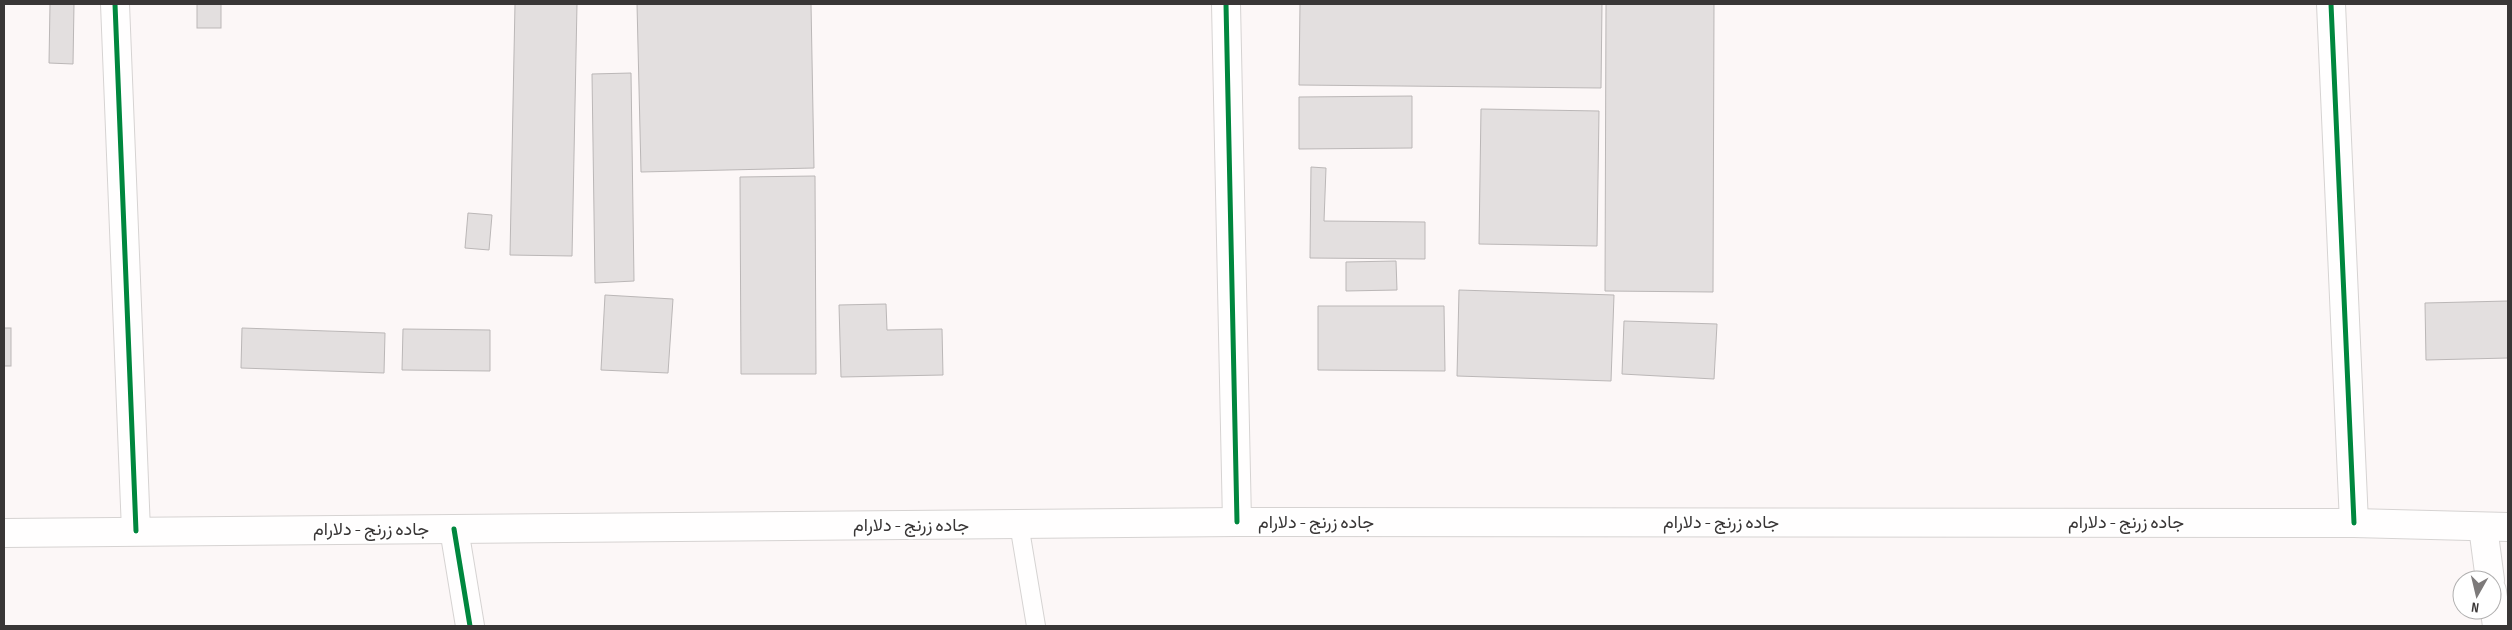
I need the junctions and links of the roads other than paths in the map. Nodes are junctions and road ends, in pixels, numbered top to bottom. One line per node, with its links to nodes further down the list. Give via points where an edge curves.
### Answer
1 (115, 4): 9 (main road)
2 (1226, 4): 4 (main road)
3 (2331, 4): 5 (main road)
4 (1237, 522): 5 (main road, جاده زرنج - دلارام); 6 (main road, جاده زرنج - دلارام)
5 (2354, 522): 7 (main road, جاده زرنج - دلارام)
6 (1019, 524): 8 (main road, جاده زرنج - دلارام); 13 (lane)
7 (2496, 527): 11 (main road)
8 (454, 528): 9 (main road, جاده زرنج - دلارام); 12 (main road)
9 (136, 531): 10 (main road, جاده زرنج - دلارام)
10 (4, 533)
11 (2491, 570)
12 (470, 626)
13 (1036, 626)

